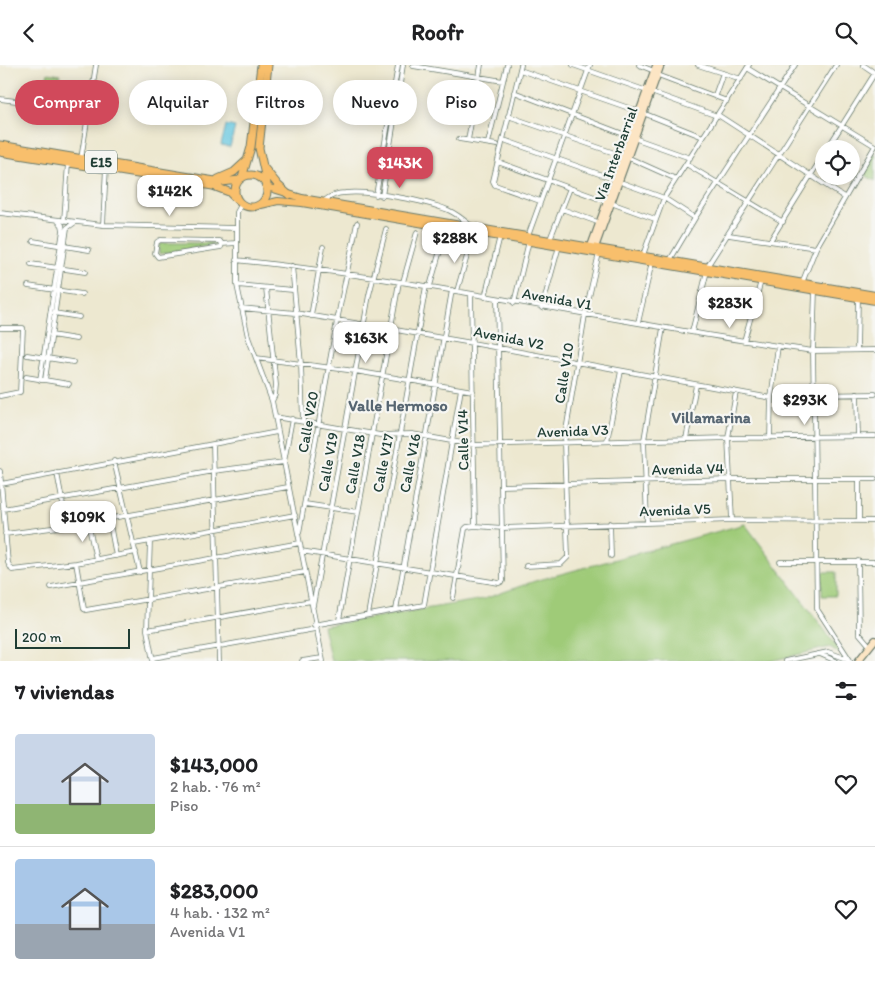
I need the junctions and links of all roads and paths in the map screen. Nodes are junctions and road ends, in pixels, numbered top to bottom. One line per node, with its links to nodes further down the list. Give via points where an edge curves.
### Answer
1 (96, 65): 26 (street)
2 (261, 65): 24 (highway)
3 (268, 65): 24 (highway)
4 (398, 65): 79 (street)
5 (403, 65): 80 (street)
6 (481, 65): 23 (street)
7 (507, 65): 27 (street)
8 (573, 65): 20 (street)
9 (590, 65): 20 (street)
10 (639, 65): 19 (street)
11 (661, 65): 19 (main road, Vía Interbarrial)
12 (698, 65): 21 (street)
13 (795, 65): 28 (street)
14 (836, 65): 36 (street)
15 (863, 65): 22 (street)
16 (413, 66): 23 (street)
17 (521, 67): 29 (street); 31 (street)
18 (748, 67): 25 (street); 28 (street)
19 (656, 70): 30 (main road, Vía Interbarrial); 32 (street)
20 (588, 71): 29 (street); 30 (street)
21 (723, 73): 25 (street); 32 (street)
22 (875, 73): 42 (street)
23 (479, 77): 27 (street); 48 (street)
24 (263, 79): 61 (highway); 64 (highway)
25 (741, 79): 35 (street)
26 (93, 80)
27 (503, 81): 51 (street)
28 (779, 89): 36 (street); 43 (street)
29 (580, 91): 37 (street); 39 (street)
30 (649, 91): 37 (main road, Vía Interbarrial); 40 (street)
31 (514, 93): 38 (street); 39 (street)
32 (715, 95): 35 (street)
33 (0, 99): 34 (street)
34 (15, 101)
35 (727, 101): 40 (street)
36 (811, 107): 42 (street); 56 (street)
37 (641, 113): 45 (street); 46 (main road, Vía Interbarrial)
38 (508, 116): 44 (street); 49 (street)
39 (571, 116): 44 (street); 46 (street)
40 (718, 116): 43 (street); 45 (street)
41 (86, 125): 60 (street)
42 (841, 127): 50 (street); 54 (street)
43 (750, 134): 56 (street); 75 (street)
44 (564, 137): 57 (street); 58 (street)
45 (704, 137): 59 (street)
46 (632, 138): 57 (main road, Vía Interbarrial); 59 (street)
47 (459, 139): 48 (street)
48 (468, 140): 51 (street)
49 (504, 140): 58 (street); 63 (street)
50 (833, 140)
51 (488, 143): 53 (street)
52 (0, 145): 62 (highway, E15)
53 (497, 145)
54 (875, 146): 81 (street)
55 (0, 152): 62 (highway, E15)
56 (780, 155): 68 (street); 87 (street)
57 (625, 157): 71 (street); 72 (main road, Vía Interbarrial); 86 (main road, Vía Interbarrial)
58 (556, 158): 70 (street); 72 (street)
59 (690, 158): 65 (street)
60 (81, 159): 62 (highway, E15); 66 (highway, E15)
61 (248, 159): 69 (highway); 73 (highway, via 234,172)
62 (68, 160): 66 (highway, E15); 94 (street)
63 (498, 162): 70 (street); 84 (street, via 493,181 495,185)
64 (262, 164): 76 (highway); 78 (highway)
65 (686, 164): 71 (street); 75 (street)
66 (106, 166): 73 (highway, E15); 85 (highway, E15, via 218,187 229,191); 99 (street)
67 (815, 168): 68 (street)
68 (811, 174): 81 (street); 96 (street)
69 (240, 179): 73 (highway, E15); 76 (highway, E15, via 256,175); 85 (highway, via 235,189)
70 (548, 179): 77 (street); 84 (street)
71 (676, 179): 82 (street)
72 (616, 180): 86 (main road, Vía Interbarrial)
73 (214, 181)
74 (623, 183): 82 (street)
75 (718, 183): 87 (street); 91 (street)
76 (267, 186): 78 (main road); 88 (highway, via 267,197)
77 (570, 188): 86 (street); 89 (street)
78 (289, 195): 83 (main road)
79 (376, 195): 80 (street); 83 (street, via 338,193)
80 (382, 196): 100 (street, via 447,209)
81 (844, 197): 118 (street)
82 (664, 198): 91 (street); 92 (street)
83 (323, 201): 100 (main road)
84 (540, 201): 107 (street)
85 (239, 202): 88 (highway, via 253,208); 101 (street)
86 (609, 202): 92 (street); 98 (main road, Vía Interbarrial); 120 (main road, Vía Interbarrial)
87 (750, 202): 96 (street); 105 (street)
88 (261, 205): 106 (main road, via 295,202)
89 (562, 209): 98 (street); 108 (street)
90 (0, 213): 93 (street)
91 (696, 218): 123 (street)
92 (655, 219): 121 (street)
93 (56, 220): 94 (street); 103 (street)
94 (64, 221): 95 (street)
95 (76, 222): 99 (street); 103 (street)
96 (783, 222): 111 (street)
97 (357, 223): 131 (street, Calle V20)
98 (600, 223): 120 (main road, Vía Interbarrial)
99 (103, 225): 101 (street)
100 (472, 227): 107 (main road)
101 (236, 228): 113 (street)
102 (386, 229): 132 (street, Calle V19)
103 (65, 232): 115 (street)
104 (416, 232): 134 (street, Calle V18)
105 (729, 235): 111 (street); 128 (street)
106 (500, 237): 107 (main road); 147 (street)
107 (529, 239): 108 (main road); 116 (main road); 151 (street)
108 (550, 239): 120 (main road)
109 (443, 240): 138 (street, Calle V17)
110 (33, 241): 115 (street)
111 (770, 241): 118 (street)
112 (471, 242): 143 (street, Calle V16)
113 (236, 243): 114 (street); 122 (street)
114 (222, 244): 114 (street, via 220,241 158,240 155,254 160,257 221,247)
115 (62, 246): 119 (street); 127 (street)
116 (559, 246): 120 (main road); 153 (street)
117 (323, 247): 129 (street)
118 (816, 248): 136 (street)
119 (88, 250)
120 (594, 250): 121 (main road); 124 (main road); 158 (street, Calle V10)
121 (643, 255): 123 (main road)
122 (236, 260): 126 (street, Avenida V1); 135 (street)
123 (670, 260): 128 (main road)
124 (652, 262): 128 (main road); 161 (street)
125 (31, 264): 127 (street)
126 (292, 266): 129 (street, Avenida V1); 141 (street)
127 (59, 268): 130 (street); 140 (street)
128 (708, 268): 133 (main road); 136 (main road); 166 (street)
129 (319, 270): 131 (street, Avenida V1); 157 (street)
130 (85, 272)
131 (346, 274): 132 (street, Avenida V1); 160 (street, Calle V20)
132 (373, 278): 134 (street, Avenida V1); 162 (street, Calle V19)
133 (761, 281): 136 (main road); 171 (street)
134 (401, 282): 138 (street, Avenida V1); 165 (street, Calle V18)
135 (237, 285): 139 (street); 152 (street)
136 (801, 285): 142 (main road); 146 (main road)
137 (28, 286): 140 (street)
138 (428, 286): 143 (street, Avenida V1); 167 (street, Calle V17)
139 (266, 288): 141 (street); 154 (street)
140 (56, 290): 144 (street); 155 (street)
141 (293, 290): 156 (street)
142 (815, 290): 148 (main road); 177 (street)
143 (455, 291): 145 (street, Avenida V1); 169 (street, Calle V16)
144 (82, 294)
145 (471, 294): 147 (street, Avenida V1); 172 (street, Calle V14)
146 (875, 295)
147 (485, 297): 149 (street, Avenida V1)
148 (858, 298): 150 (main road); 175 (street)
149 (497, 299): 151 (street, Avenida V1); 174 (street)
150 (875, 301)
151 (514, 303): 153 (street, Avenida V1)
152 (241, 308): 154 (street, Avenida V2); 180 (street)
153 (542, 308): 158 (street, Avenida V1)
154 (268, 309): 156 (street, Avenida V2); 181 (street)
155 (53, 313): 159 (street); 168 (street)
156 (296, 313): 157 (street, Avenida V2); 184 (street)
157 (311, 315): 160 (street, Avenida V2)
158 (585, 315): 161 (street, Avenida V1); 183 (street, Calle V10)
159 (79, 317)
160 (337, 321): 162 (street, Avenida V2); 185 (street, Calle V20)
161 (638, 323): 164 (street, Avenida V1)
162 (364, 325): 165 (street, Avenida V2); 186 (street, Calle V19)
163 (0, 328): 202 (street, via 23,328 20,392)
164 (663, 328): 166 (street, Avenida V1); 190 (street)
165 (390, 329): 167 (street, Avenida V2); 188 (street, Calle V18)
166 (692, 332): 171 (street, Avenida V1)
167 (418, 333): 169 (street, Avenida V2); 192 (street, Calle V17)
168 (50, 335): 170 (street); 179 (street)
169 (444, 338): 172 (street, Avenida V2); 194 (street, Calle V16)
170 (76, 339)
171 (744, 341): 173 (street, Avenida V1)
172 (472, 343): 174 (street, Avenida V2); 197 (street, Calle V14)
173 (778, 346): 177 (street, Avenida V1); 203 (street)
174 (499, 348): 183 (street, Avenida V2); 226 (street)
175 (857, 350): 176 (street, Avenida V1); 177 (street, Avenida V1)
176 (875, 350)
177 (813, 351): 201 (street)
178 (27, 355): 179 (street)
179 (46, 357): 182 (street); 191 (street)
180 (256, 358): 181 (street); 204 (street)
181 (274, 361): 184 (street); 204 (street, via 276,390)
182 (73, 362)
183 (578, 363): 187 (street, Avenida V2); 224 (street, Calle V10)
184 (301, 364): 185 (street); 207 (street)
185 (329, 367): 186 (street); 208 (street, Calle V20)
186 (356, 371): 188 (street); 209 (street, Calle V19)
187 (621, 371): 190 (street, Avenida V2); 221 (street)
188 (382, 376): 192 (street); 211 (street, Calle V18)
189 (26, 377): 191 (street)
190 (655, 377): 195 (street, Avenida V2); 220 (street)
191 (42, 380): 193 (street)
192 (409, 381): 194 (street); 212 (street, Calle V17)
193 (69, 384)
194 (436, 385): 196 (street); 215 (street, Calle V16)
195 (696, 385): 198 (street, Avenida V2); 219 (street)
196 (461, 389): 197 (street); 222 (street)
197 (473, 391): 225 (street, Calle V14)
198 (736, 392): 203 (street, Avenida V2); 216 (street)
199 (875, 393): 200 (street)
200 (857, 394): 201 (street); 213 (street)
201 (814, 395): 217 (street)
202 (0, 396)
203 (771, 398): 218 (street)
204 (272, 401): 205 (street)
205 (275, 417): 206 (street, Avenida V3); 210 (street)
206 (292, 419): 207 (street, Avenida V3); 228 (street)
207 (303, 421): 208 (street, Avenida V3)
208 (319, 424): 209 (street, Avenida V3); 245 (street, Calle V20)
209 (346, 429): 211 (street, Avenida V3); 246 (street, Calle V19)
210 (278, 432): 223 (street); 228 (street)
211 (372, 433): 212 (street, Avenida V3); 248 (street, Calle V18)
212 (399, 435): 215 (street, Avenida V3); 282 (street, Calle V17)
213 (858, 436): 214 (street, Avenida V3); 217 (street, Avenida V3)
214 (875, 436)
215 (426, 437): 222 (street, Avenida V3); 284 (street, Calle V16)
216 (728, 437): 218 (street, Avenida V3); 219 (street, Avenida V3); 232 (street)
217 (815, 437): 218 (street, Avenida V3); 233 (street)
218 (770, 438)
219 (686, 439): 220 (street, Avenida V3)
220 (644, 440): 221 (street, Avenida V3); 236 (street)
221 (608, 441): 224 (street, Avenida V3)
222 (453, 442): 225 (street, Avenida V3); 287 (street)
223 (213, 443): 227 (street); 230 (street)
224 (564, 443): 226 (street, Avenida V3); 238 (street, Calle V10)
225 (474, 445): 226 (street, Avenida V3); 261 (street, Calle V14)
226 (502, 445): 240 (street)
227 (114, 461): 231 (street); 241 (street)
228 (284, 462): 230 (street); 239 (street)
229 (0, 471): 237 (street)
230 (214, 471): 241 (street); 244 (street)
231 (57, 473): 237 (street); 243 (street)
232 (730, 479): 233 (street, Avenida V4); 236 (street, Avenida V4); 252 (street)
233 (815, 479): 234 (street, Avenida V4); 256 (street)
234 (859, 479): 235 (street, Avenida V4); 253 (street)
235 (875, 479)
236 (646, 481): 238 (street, Avenida V4); 255 (street)
237 (1, 484): 242 (street)
238 (566, 484): 240 (street, Avenida V4); 259 (street, Calle V10)
239 (288, 487): 244 (street); 249 (street)
240 (502, 487): 262 (street)
241 (121, 488): 243 (street); 250 (street)
242 (1, 492): 247 (street)
243 (62, 498): 247 (street); 260 (street)
244 (213, 500): 250 (street); 263 (street)
245 (306, 504): 246 (street); 265 (street, Calle V20)
246 (332, 508): 248 (street); 271 (street, Calle V19)
247 (3, 509): 264 (street)
248 (358, 512): 275 (street, Calle V18)
249 (295, 515): 263 (street); 265 (street)
250 (128, 516): 251 (street); 268 (street)
251 (109, 519): 257 (street); 272 (street)
252 (732, 520): 255 (street, Avenida V5); 256 (street, Avenida V5)
253 (859, 521): 254 (street, Avenida V5); 256 (street, Avenida V5)
254 (875, 521)
255 (647, 522): 258 (street, Avenida V5)
256 (816, 522): 277 (street)
257 (88, 523): 260 (street); 276 (street)
258 (610, 523): 259 (street, Avenida V5); 273 (street)
259 (567, 525): 262 (street, Avenida V5); 283 (street, Calle V10, via 568,557 562,564)
260 (67, 526): 264 (street)
261 (475, 526): 262 (street, Avenida V5); 289 (street, via 465,529)
262 (503, 528): 289 (street, via 504,581 498,583)
263 (216, 531): 266 (street); 274 (street)
264 (5, 534): 281 (street, via 8,563 12,570)
265 (299, 536): 267 (street)
266 (150, 541): 268 (street); 285 (street)
267 (300, 543): 269 (street); 274 (street)
268 (134, 544): 270 (street)
269 (301, 551): 271 (street); 286 (street)
270 (136, 552): 272 (street); 288 (street)
271 (324, 554): 275 (street); 297 (street, Calle V19)
272 (116, 556): 276 (street)
273 (611, 556)
274 (217, 558): 285 (street); 292 (street)
275 (350, 558): 282 (street); 300 (street, Calle V18)
276 (96, 559): 281 (street)
277 (816, 561): 278 (street); 279 (street); 315 (street, via 817,609)
278 (858, 561): 280 (street); 305 (street, via 859,633)
279 (780, 562)
280 (875, 562)
281 (76, 563): 290 (street)
282 (377, 563): 284 (street); 298 (street, Calle V17)
283 (526, 566)
284 (404, 567): 287 (street); 296 (street, Calle V16)
285 (148, 570): 288 (street); 294 (street)
286 (305, 571): 292 (street); 295 (street)
287 (430, 571): 289 (street); 296 (street, via 424,605)
288 (140, 572): 290 (street)
289 (457, 576): 293 (street)
290 (79, 583): 291 (street); 294 (street, via 86,610)
291 (52, 587)
292 (218, 587): 294 (street); 299 (street)
293 (453, 598)
294 (147, 600): 302 (street)
295 (311, 601): 297 (street); 299 (street)
296 (396, 610): 298 (street)
297 (312, 611): 301 (street)
298 (368, 615): 300 (street)
299 (218, 616): 302 (street); 304 (street)
300 (339, 621): 301 (street)
301 (315, 627): 304 (street); 309 (street)
302 (147, 629): 308 (street)
303 (875, 640): 305 (main road)
304 (219, 645): 308 (street); 310 (street)
305 (870, 646): 316 (main road)
306 (818, 653): 307 (street); 314 (street); 315 (street, via 833,652)
307 (810, 655): 312 (street); 313 (street)
308 (153, 659)
309 (323, 660): 311 (street)
310 (219, 661)
311 (302, 661)
312 (785, 661)
313 (810, 661)
314 (836, 661)
315 (851, 661)
316 (858, 661)

